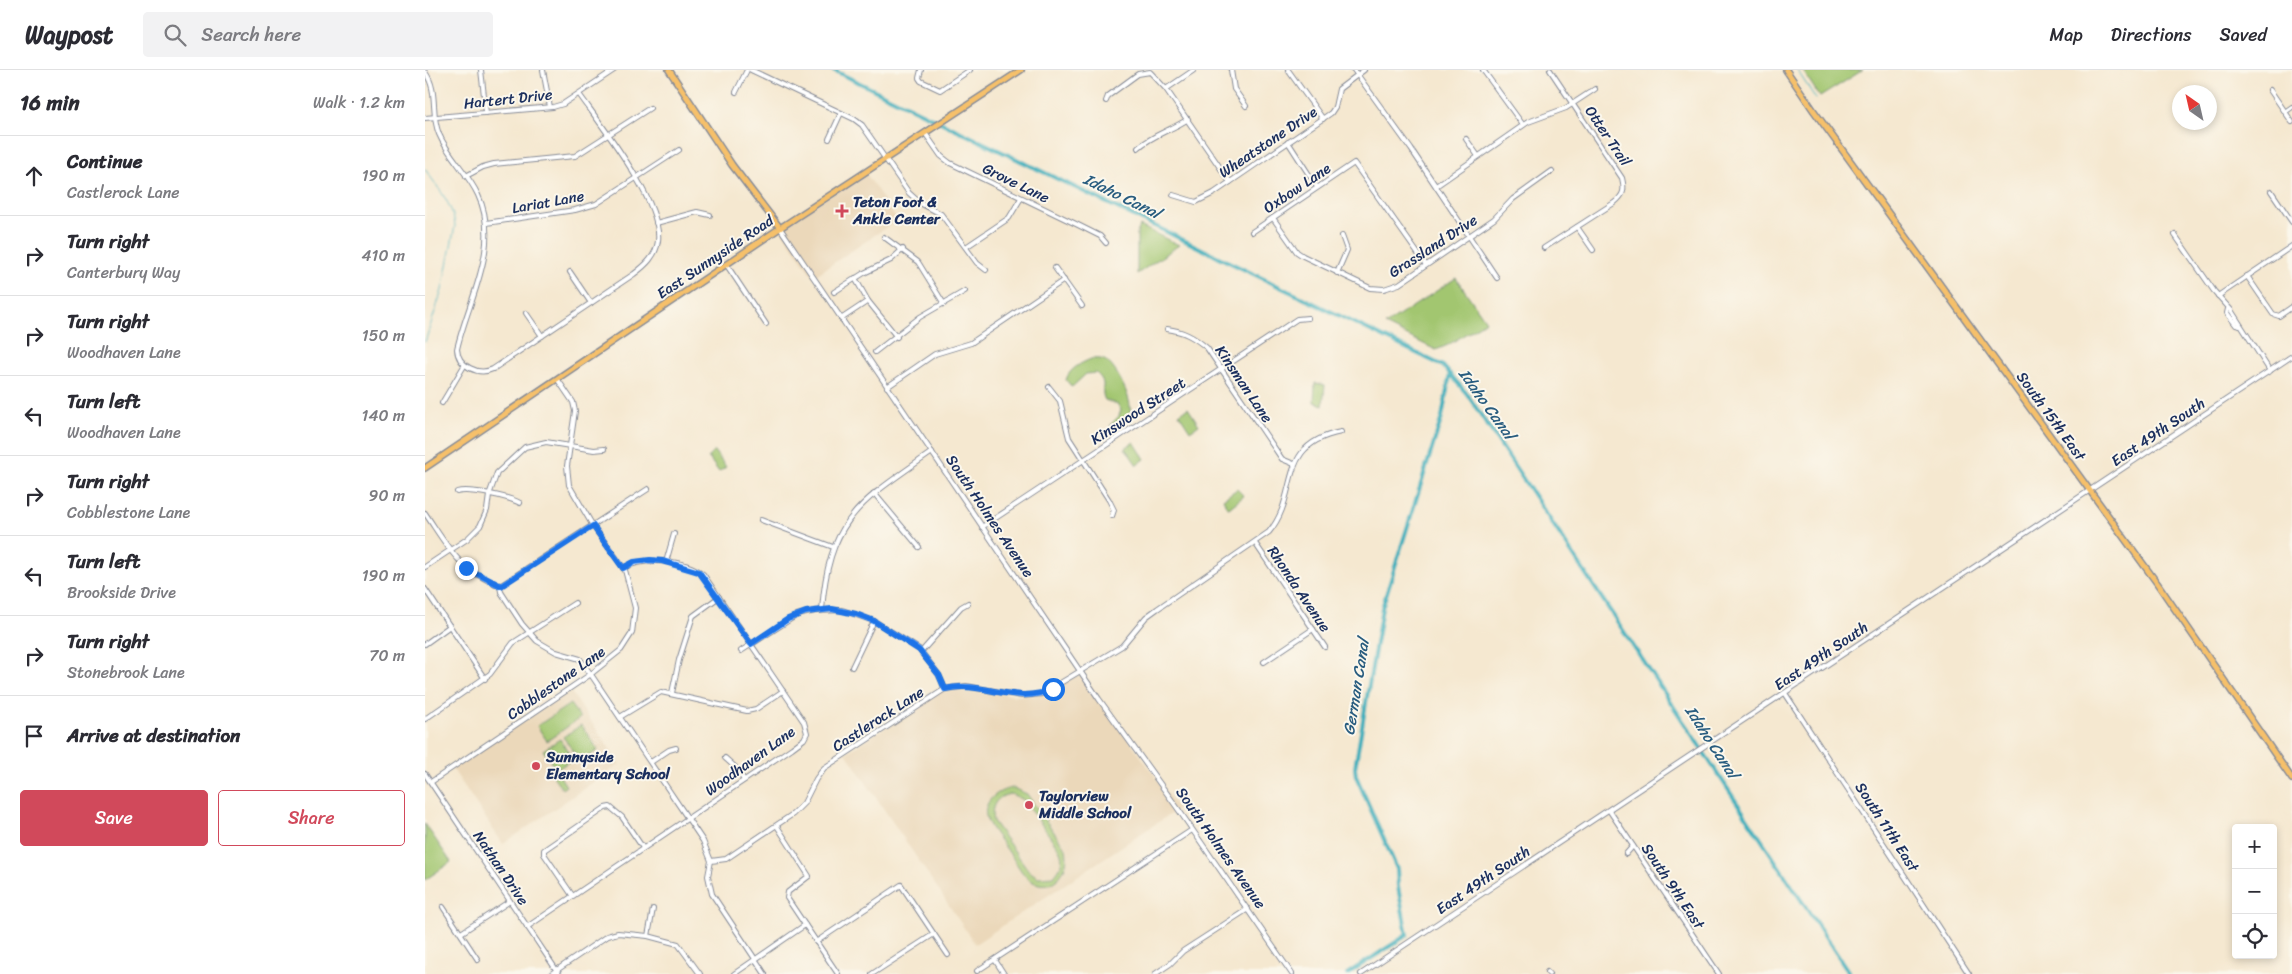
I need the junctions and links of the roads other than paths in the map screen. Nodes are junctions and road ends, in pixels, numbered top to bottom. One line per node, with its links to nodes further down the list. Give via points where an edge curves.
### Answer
1 (481, 70): 32 (street)
2 (543, 70): 28 (street)
3 (613, 70): 24 (street, Hartert Drive)
4 (669, 70): 64 (main road, South Holmes Avenue, via 732,165)
5 (747, 70): 23 (street)
6 (751, 70): 33 (street)
7 (921, 70): 8 (street, via 921,82 940,90)
8 (970, 70)
9 (1021, 70): 40 (main road, East Sunnyside Road)
10 (1194, 70): 20 (street)
11 (1231, 70): 27 (street, via 1234,89)
12 (1288, 70): 37 (street)
13 (1354, 70): 19 (street)
14 (1364, 70): 19 (street, Wheatstone Drive)
15 (1483, 70): 39 (street)
16 (1551, 70): 26 (street, Otter Trail)
17 (1786, 70): 118 (main road, South 15th East)
18 (425, 72): 34 (street, via 433,87)
19 (1357, 74): 37 (street, Wheatstone Drive, via 1341,87 1335,107); 53 (street)
20 (1166, 89): 25 (street, via 1150,72 1142,72 1108,96); 36 (street)
21 (1595, 89): 26 (street)
22 (2270, 90): 31 (street)
23 (736, 92)
24 (579, 94): 28 (street, Hartert Drive, via 563,104); 41 (street)
25 (1106, 101)
26 (1573, 104): 39 (street); 63 (street, Otter Trail, via 1623,178 1625,187 1620,198)
27 (1246, 106)
28 (550, 107): 32 (street, Hartert Drive)
29 (650, 108): 41 (street)
30 (2292, 108): 31 (street)
31 (2285, 112): 38 (street)
32 (486, 113): 34 (street, Hartert Drive)
33 (841, 113): 43 (street); 48 (street, via 862,125)
34 (435, 117): 35 (street, Hartert Drive); 50 (street, via 439,136)
35 (425, 118)
36 (1188, 119): 45 (street); 52 (street)
37 (1323, 119): 44 (street, Wheatstone Drive)
38 (2292, 122)
39 (1523, 125): 47 (street)
40 (925, 133): 48 (main road, East Sunnyside Road); 57 (street, Grove Lane, via 950,163)
41 (608, 136): 50 (street, via 575,156 494,164); 51 (street)
42 (1466, 138): 47 (street)
43 (829, 139)
44 (1288, 142): 52 (street, Wheatstone Drive); 54 (street)
45 (1138, 148)
46 (679, 150): 51 (street, Lariat Lane)
47 (1478, 156): 53 (street)
48 (886, 159): 64 (main road, East Sunnyside Road); 72 (street, via 914,198 941,214)
49 (1552, 171): 67 (street, Grassland Drive)
50 (467, 176): 61 (street, via 477,193)
51 (637, 179): 61 (street, Lariat Lane, via 587,207); 62 (street)
52 (1230, 182): 56 (street, Wheatstone Drive, via 1198,202)
53 (1436, 186): 67 (street)
54 (1317, 187): 59 (street, Oxbow Lane); 77 (street, Oxbow Lane, via 1354,163)
55 (2271, 192): 60 (street)
56 (1173, 195)
57 (1021, 198): 70 (street, Grove Lane, via 1093,232); 72 (street, via 1009,218)
58 (710, 215): 62 (street, via 697,212)
59 (1273, 218): 65 (street, Oxbow Lane); 81 (street, Grassland Drive, via 1297,252)
60 (2292, 222)
61 (486, 223): 103 (street, via 485,256 457,350)
62 (656, 223): 90 (street, via 658,241 650,260)
63 (1577, 227): 73 (street); 75 (street)
64 (780, 228): 76 (main road, East Sunnyside Road); 96 (street, South Holmes Avenue)
65 (1252, 232)
66 (1342, 236): 81 (street, via 1347,250)
67 (1469, 236): 77 (street, Grassland Drive); 84 (street)
68 (2175, 236): 88 (street)
69 (884, 237): 74 (street)
70 (1106, 243)
71 (2292, 246): 82 (street)
72 (966, 247): 79 (street, via 977,263)
73 (1544, 248)
74 (903, 249): 83 (street, via 891,260); 91 (street, via 925,270)
75 (1593, 250)
76 (726, 264): 97 (street); 106 (main road, East Sunnyside Road)
77 (1426, 265): 81 (street, Grassland Drive, via 1399,284 1384,289 1370,288)
78 (1055, 268): 85 (street)
79 (987, 270)
80 (570, 272): 90 (street)
81 (1337, 273)
82 (2247, 276): 88 (street); 93 (street, via 2273,314 2279,316)
83 (855, 278): 87 (street); 89 (street)
84 (1497, 278)
85 (1064, 280): 92 (street); 107 (street, via 971,343 935,354)
86 (965, 291): 91 (street)
87 (834, 292)
88 (2218, 296): 105 (street, via 2231,310)
89 (868, 301): 96 (street); 100 (street)
90 (591, 302): 99 (street)
91 (944, 304): 100 (street, via 920,317)
92 (1081, 306)
93 (2292, 307)
94 (526, 313): 99 (street)
95 (1308, 318): 104 (street, Kinswood Street, via 1297,319)
96 (841, 319): 107 (street, South Holmes Avenue)
97 (766, 324)
98 (1167, 329): 104 (street, Kinsman Lane, via 1178,330 1198,340)
99 (542, 336): 103 (street, via 489,370 480,371)
100 (897, 337): 101 (street)
101 (875, 352)
102 (2292, 356): 105 (street, East 49th South)
103 (463, 364): 109 (street)
104 (1221, 369): 114 (street, Kinswood Street); 115 (street, Kinsman Lane, via 1282,458)
105 (2270, 371): 118 (street, East 49th South)
106 (558, 380): 111 (street, Cobblestone Lane, via 573,402 575,411); 116 (main road, East Sunnyside Road)
107 (887, 387): 113 (street, South Holmes Avenue)
108 (1049, 387): 114 (street, via 1060,401 1069,438)
109 (442, 403)
110 (1341, 432): 115 (street, Castlerock Lane, via 1327,434 1310,445)
111 (571, 446): 112 (street); 121 (street, via 546,442 529,445 501,468); 126 (street, Cobblestone Lane, via 567,466 569,485)
112 (604, 449)
113 (932, 452): 120 (street); 127 (street, South Holmes Avenue)
114 (1082, 462): 124 (street, via 1109,500); 127 (street, Kinswood Street)
115 (1294, 464): 129 (street, Castlerock Lane, via 1280,517)
116 (425, 468)
117 (648, 489): 126 (street)
118 (2090, 491): 159 (street, East 49th South); 166 (main road, South 15th East)
119 (457, 492): 121 (street)
120 (874, 493): 130 (street, via 853,513); 131 (street)
121 (489, 494): 122 (street); 132 (street, via 480,526)
122 (520, 503)
123 (425, 513): 132 (street)
124 (1113, 516)
125 (761, 520): 130 (street)
126 (593, 526): 135 (street, Cobblestone Lane); 136 (street)
127 (982, 527): 153 (street, South Holmes Avenue)
128 (674, 534): 133 (street)
129 (1255, 543): 144 (street, Rhonda Avenue); 153 (street, Castlerock Lane, via 1146,617 1122,646)
130 (833, 547): 141 (street)
131 (919, 547)
132 (450, 550): 134 (street); 136 (street, via 466,568)
133 (666, 562): 135 (street, Woodhaven Lane, via 642,560); 138 (street, Woodhaven Lane, via 699,572)
134 (425, 567)
135 (623, 568): 154 (street, Cobblestone Lane, via 635,608 632,633 621,650)
136 (501, 586): 145 (street, via 501,592)
137 (425, 589): 143 (street)
138 (719, 597): 147 (street, Woodhaven Lane); 158 (street, via 693,616)
139 (575, 603): 145 (street)
140 (968, 603): 150 (street)
141 (822, 610): 142 (street, via 842,610); 147 (street, via 788,619)
142 (874, 621): 150 (street); 152 (street)
143 (450, 626): 146 (street); 155 (street)
144 (1313, 629): 148 (street, Rhonda Avenue); 151 (street)
145 (529, 633): 154 (street, via 544,647 580,659); 155 (street, via 508,648)
146 (425, 644)
147 (751, 644): 149 (street); 157 (street, Woodhaven Lane)
148 (1325, 647)
149 (741, 651)
150 (922, 651): 156 (street)
151 (1264, 662)
152 (852, 666)
153 (1081, 672): 156 (street, Castlerock Lane, via 1053,689 1033,696 1014,696 966,686); 172 (street, South Holmes Avenue)
154 (591, 674): 160 (street); 168 (street, Cobblestone Lane)
155 (485, 679): 161 (street)
156 (945, 689): 171 (street, Castlerock Lane, via 824,768 799,810)
157 (783, 691): 158 (street, via 756,709 747,711); 167 (street, Woodhaven Lane, via 806,726 807,733 792,748)
158 (672, 693): 160 (street, via 657,693)
159 (1785, 693): 169 (street, East 49th South); 205 (street, South 11th East)
160 (620, 717): 164 (street)
161 (425, 719)
162 (676, 748): 164 (street)
163 (725, 758): 167 (street)
164 (651, 762): 170 (street)
165 (425, 774): 168 (street, Nathan Drive)
166 (2292, 779)
167 (744, 780): 170 (street, Woodhaven Lane)
168 (431, 782): 178 (street, Nathan Drive)
169 (1609, 810): 173 (street, South 9th East); 203 (street, East 49th South)
170 (688, 818): 174 (street, Woodhaven Lane); 176 (street, via 708,850)
171 (777, 826): 176 (street, Castlerock Lane, via 726,859); 182 (street, via 809,876 786,895)
172 (1193, 830): 181 (street, South Holmes Avenue); 191 (street)
173 (1633, 846): 175 (street); 204 (street, South 9th East)
174 (643, 848): 177 (street, Woodhaven Lane); 177 (street, via 618,812 611,807 605,808 544,850)
175 (1626, 854)
176 (711, 861): 190 (street, via 708,876 712,894)
177 (572, 895): 183 (street, Woodhaven Lane)
178 (510, 901): 183 (street, Nathan Drive); 184 (street)
179 (443, 908): 184 (street)
180 (653, 909): 186 (street)
181 (1247, 909): 201 (street, via 1183,951); 202 (street, South Holmes Avenue)
182 (805, 925): 187 (street); 190 (street)
183 (527, 927): 193 (street, Nathan Drive)
184 (461, 933): 189 (street)
185 (934, 934): 187 (street, via 901,885); 188 (street); 199 (street)
186 (648, 936): 193 (street, via 611,934); 195 (street, via 678,944)
187 (816, 942): 198 (street)
188 (948, 955)
189 (478, 960)
190 (756, 960): 196 (street); 197 (street)
191 (995, 960): 192 (street); 200 (street)
192 (977, 971)
193 (558, 972): 194 (street)
194 (551, 974)
195 (700, 974)
196 (735, 974)
197 (765, 974)
198 (838, 974)
199 (873, 974)
200 (1005, 974)
201 (1155, 974)
202 (1292, 974)
203 (1361, 974)
204 (1719, 974)
205 (1969, 974)

